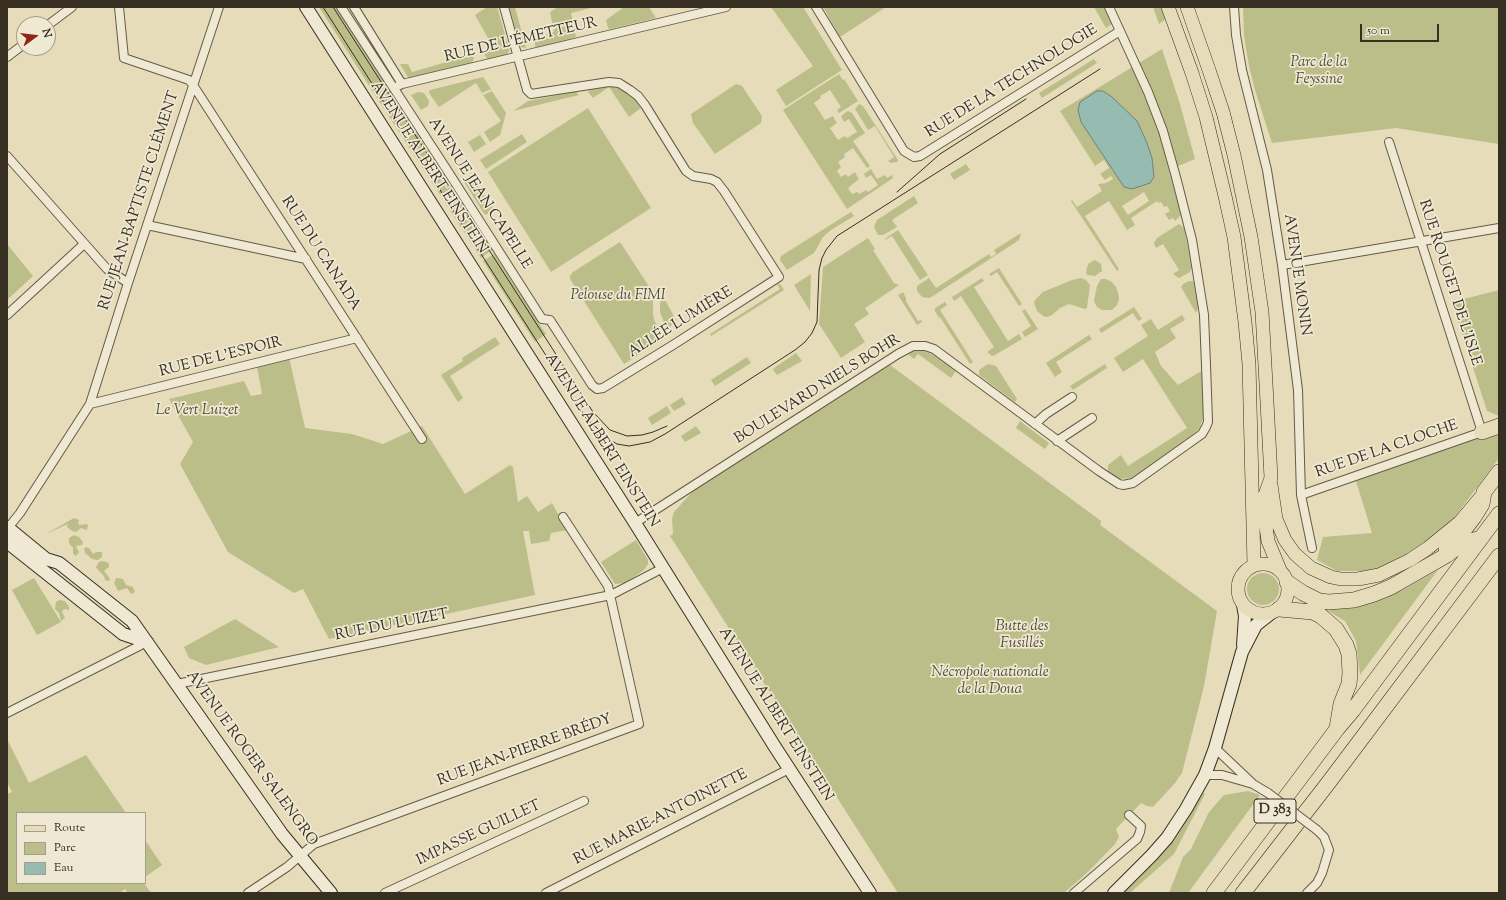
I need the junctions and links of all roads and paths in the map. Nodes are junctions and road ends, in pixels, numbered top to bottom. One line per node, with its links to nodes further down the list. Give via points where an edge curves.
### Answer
1 (72, 7): 14 (street)
2 (119, 7): 20 (street, via 124,58 189,80)
3 (219, 7): 20 (street, RUE JEAN-BAPTISTE CLÉMENT)
4 (306, 7): 48 (street, AVENUE ALBERT EINSTEIN)
5 (341, 7): 21 (street, AVENUE JEAN CAPELLE)
6 (354, 7): 19 (street)
7 (504, 7): 18 (street)
8 (726, 7): 18 (street, RUE DE L'ÉMETTEUR)
9 (816, 7): 15 (street, RUE DE LA TECHNOLOGIE, via 904,151 914,157 920,156)
10 (1109, 7): 15 (street, BOULEVARD NIELS BOHR)
11 (1168, 7): 54 (main road, via 1206,117 1226,196 1235,245 1249,364)
12 (1187, 7): 43 (main road, via 1223,112 1251,237 1262,312)
13 (1234, 7): 29 (street, AVENUE MONIN, via 1242,70 1267,170)
14 (56, 19)
15 (1120, 31): 41 (street, BOULEVARD NIELS BOHR, via 1163,131 1192,240 1204,315 1208,422 1198,438 1143,477 1123,485 1114,482)
16 (16, 50): 17 (street)
17 (7, 57)
18 (518, 57): 19 (street, RUE DE L'ÉMETTEUR); 33 (street, ALLÉE LUMIÈRE, via 530,94 609,82 619,83 638,96 686,172 711,179 724,191 779,277 673,346 603,388)
19 (402, 84): 21 (street, RUE DE L'ÉMETTEUR)
20 (193, 85): 24 (street, RUE JEAN-BAPTISTE CLÉMENT); 28 (street, RUE DU CANADA)
21 (394, 88): 33 (street, AVENUE JEAN CAPELLE, via 542,319 550,320 588,380)
22 (1390, 142): 26 (street, RUE ROUGET DE L'ISLE)
23 (7, 156): 27 (street)
24 (147, 224): 28 (street); 30 (street, RUE JEAN-BAPTISTE CLÉMENT)
25 (1499, 228): 26 (street)
26 (1421, 241): 29 (street); 39 (street, RUE ROUGET DE L'ISLE)
27 (84, 244): 30 (street, via 107,269); 31 (street)
28 (306, 259): 32 (street, RUE DU CANADA)
29 (1282, 265): 45 (street, AVENUE MONIN, via 1298,390)
30 (128, 283): 35 (street, RUE JEAN-BAPTISTE CLÉMENT)
31 (7, 316)
32 (357, 338): 35 (street, RUE DE L'ESPOIR); 40 (street, RUE DU CANADA)
33 (597, 389)
34 (1072, 397): 37 (street)
35 (90, 404): 49 (street, RUE JEAN-BAPTISTE CLÉMENT)
36 (1092, 418): 41 (street)
37 (1035, 424): 41 (street, BOULEVARD NIELS BOHR); 48 (street, BOULEVARD NIELS BOHR, via 934,349 913,346)
38 (1499, 426): 39 (highway)
39 (1482, 432): 45 (street, RUE DE LA CLOCHE)
40 (422, 439)
41 (1057, 441)
42 (1499, 472): 44 (highway)
43 (1270, 478): 44 (main road, via 1276,519 1298,558 1311,568 1341,579 1379,575 1410,560 1460,522); 57 (main road, via 1264,512 1268,541)
44 (1484, 492): 55 (highway, via 1482,504 1464,530)
45 (1301, 495): 52 (street, AVENUE MONIN)
46 (1499, 514): 50 (highway)
47 (563, 517): 58 (street, via 608,586)
48 (634, 523): 56 (street, AVENUE ALBERT EINSTEIN)
49 (7, 528): 61 (street, AVENUE ROGER SALENGRO, via 46,559 59,562 132,621)
50 (1481, 538): 55 (highway, via 1461,544); 65 (highway)
51 (7, 542): 61 (street, via 123,634)
52 (1312, 548)
53 (1499, 556): 81 (highway, D 383)
54 (1254, 565): 57 (main road, via 1268,564); 59 (main road, via 1244,572 1238,582 1238,595)
55 (1425, 567): 57 (highway, via 1391,587 1342,602 1311,598)
56 (663, 568): 58 (street, RUE DU LUIZET); 67 (street, AVENUE ALBERT EINSTEIN)
57 (1284, 576): 60 (main road, via 1287,597)
58 (611, 595): 63 (street, RUE DU LUIZET); 72 (street, RUE JEAN-PIERRE BRÉDY, via 639,724 314,844)
59 (1243, 605): 60 (main road, via 1253,613 1264,615); 62 (street, via 1245,616)
60 (1274, 611): 62 (street, via 1256,626); 65 (highway, via 1313,612 1322,616 1336,629 1346,645 1350,673)
61 (147, 642): 63 (street, AVENUE ROGER SALENGRO); 64 (street)
62 (1242, 652): 66 (street)
63 (177, 684): 72 (street, AVENUE ROGER SALENGRO, via 282,834)
64 (7, 713)
65 (1337, 729): 80 (highway, D 383)
66 (1215, 748): 68 (street); 69 (street)
67 (789, 769): 76 (street, RUE MARIE-ANTOINETTE); 77 (street, AVENUE ALBERT EINSTEIN)
68 (1205, 775): 69 (street, via 1222,775); 79 (street, via 1167,838)
69 (1253, 784): 82 (street, bridge, via 1324,837 1328,850 1322,873)
70 (584, 801): 75 (street, IMPASSE GUILLET)
71 (1129, 815): 78 (street, via 1141,826 1137,839)
72 (301, 856): 73 (street); 74 (street, AVENUE ROGER SALENGRO)
73 (248, 893)
74 (331, 893)
75 (385, 893)
76 (546, 893)
77 (870, 893)
78 (1074, 893)
79 (1114, 893)
80 (1214, 893)
81 (1243, 893)
82 (1307, 893)

